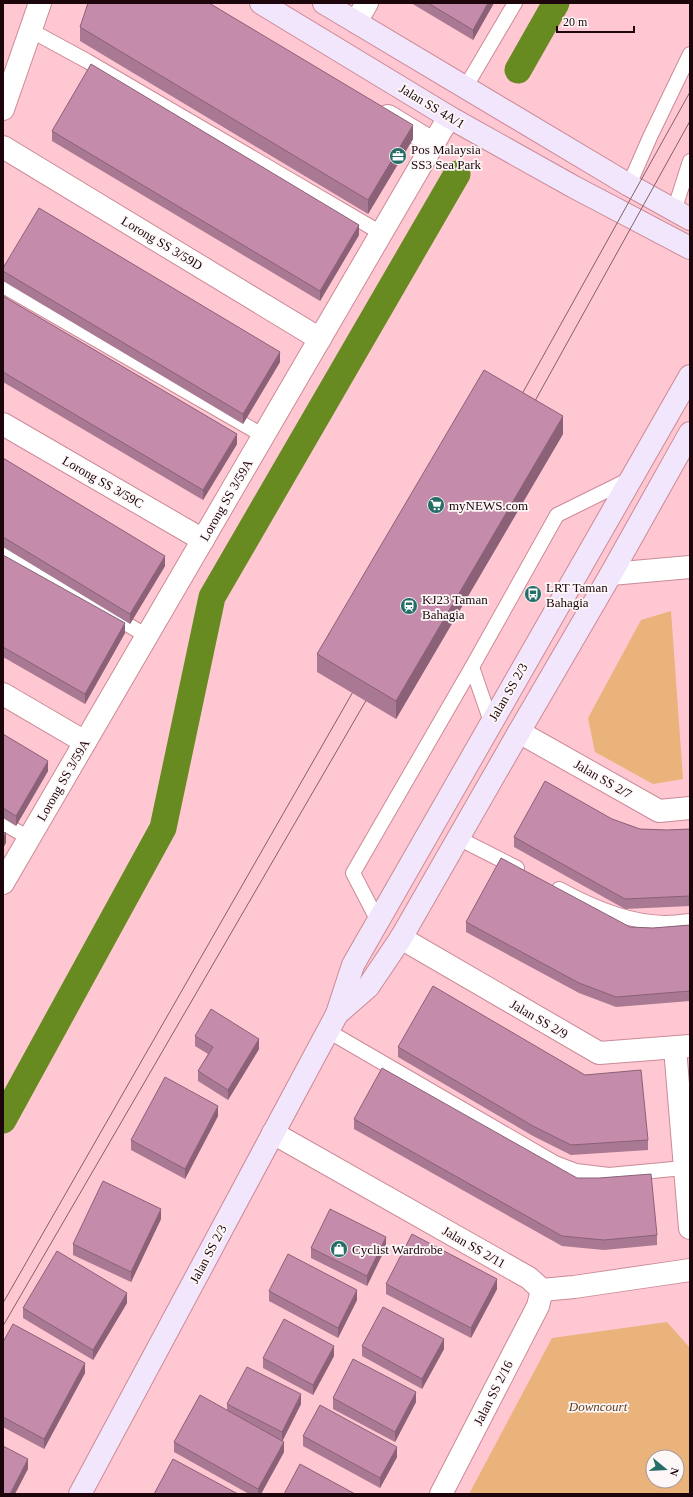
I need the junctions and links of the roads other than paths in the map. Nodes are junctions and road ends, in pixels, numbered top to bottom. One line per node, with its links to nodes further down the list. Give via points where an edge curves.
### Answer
1 (40, 3): 7 (street)
2 (261, 3): 12 (main road, Jalan SS 4A/1)
3 (324, 3): 6 (main road)
4 (367, 3): 6 (street)
5 (514, 3): 9 (lane)
6 (356, 22): 9 (main road)
7 (30, 30): 11 (street); 18 (lane)
8 (690, 54): 16 (lane)
9 (465, 88): 16 (main road)
10 (373, 108): 13 (street)
11 (3, 109)
12 (449, 117): 13 (street, Lorong SS 3/59A); 19 (main road, Jalan SS 4A/1)
13 (434, 144): 18 (street, Lorong SS 3/59A)
14 (3, 147): 21 (street, Lorong SS 3/59D)
15 (690, 161): 17 (lane)
16 (629, 185): 17 (main road)
17 (684, 205)
18 (382, 234): 21 (street, Lorong SS 3/59A)
19 (690, 248)
20 (3, 286): 25 (lane)
21 (320, 339): 25 (street, Lorong SS 3/59A)
22 (690, 376): 27 (main road, Jalan SS 2/3)
23 (3, 424): 28 (street, Lorong SS 3/59C)
24 (690, 433): 26 (main road, Jalan SS 2/3)
25 (264, 436): 28 (street, Lorong SS 3/59A)
26 (684, 452): 31 (main road, Jalan SS 2/3)
27 (630, 479): 33 (lane, via 558,515); 35 (main road, Jalan SS 2/3)
28 (203, 540): 32 (street, Lorong SS 3/59A)
29 (3, 551): 32 (lane)
30 (690, 567): 31 (street)
31 (611, 574): 36 (main road, Jalan SS 2/3)
32 (147, 636): 37 (street, Lorong SS 3/59A)
33 (472, 667): 35 (lane); 45 (lane, via 353,873)
34 (3, 694): 37 (street)
35 (491, 722): 45 (main road, Jalan SS 2/3)
36 (519, 732): 38 (street, Jalan SS 2/7, via 659,811); 41 (main road, Jalan SS 2/3)
37 (85, 742): 40 (street, Lorong SS 3/59A)
38 (690, 808)
39 (3, 823): 40 (lane)
40 (29, 838): 43 (street, Lorong SS 3/59A)
41 (458, 838): 42 (lane); 47 (main road, Jalan SS 2/3)
42 (528, 874)
43 (3, 883)
44 (549, 885): 46 (lane, via 626,918 664,923)
45 (378, 921): 48 (main road, Jalan SS 2/3, via 352,965)
46 (690, 921)
47 (401, 938): 48 (main road, Jalan SS 2/3, via 368,987); 49 (street, Jalan SS 2/9, via 599,1053)
48 (332, 1022): 50 (main road, Jalan SS 2/3); 51 (lane, via 555,1163 576,1171 609,1174)
49 (683, 1047): 51 (street)
50 (273, 1133): 54 (street, Jalan SS 2/11, via 529,1278); 55 (main road, Jalan SS 2/3)
51 (684, 1168): 52 (street)
52 (690, 1228)
53 (690, 1270): 54 (street)
54 (542, 1290): 56 (street, Jalan SS 2/16, via 538,1306)
55 (80, 1494)
56 (441, 1494)

